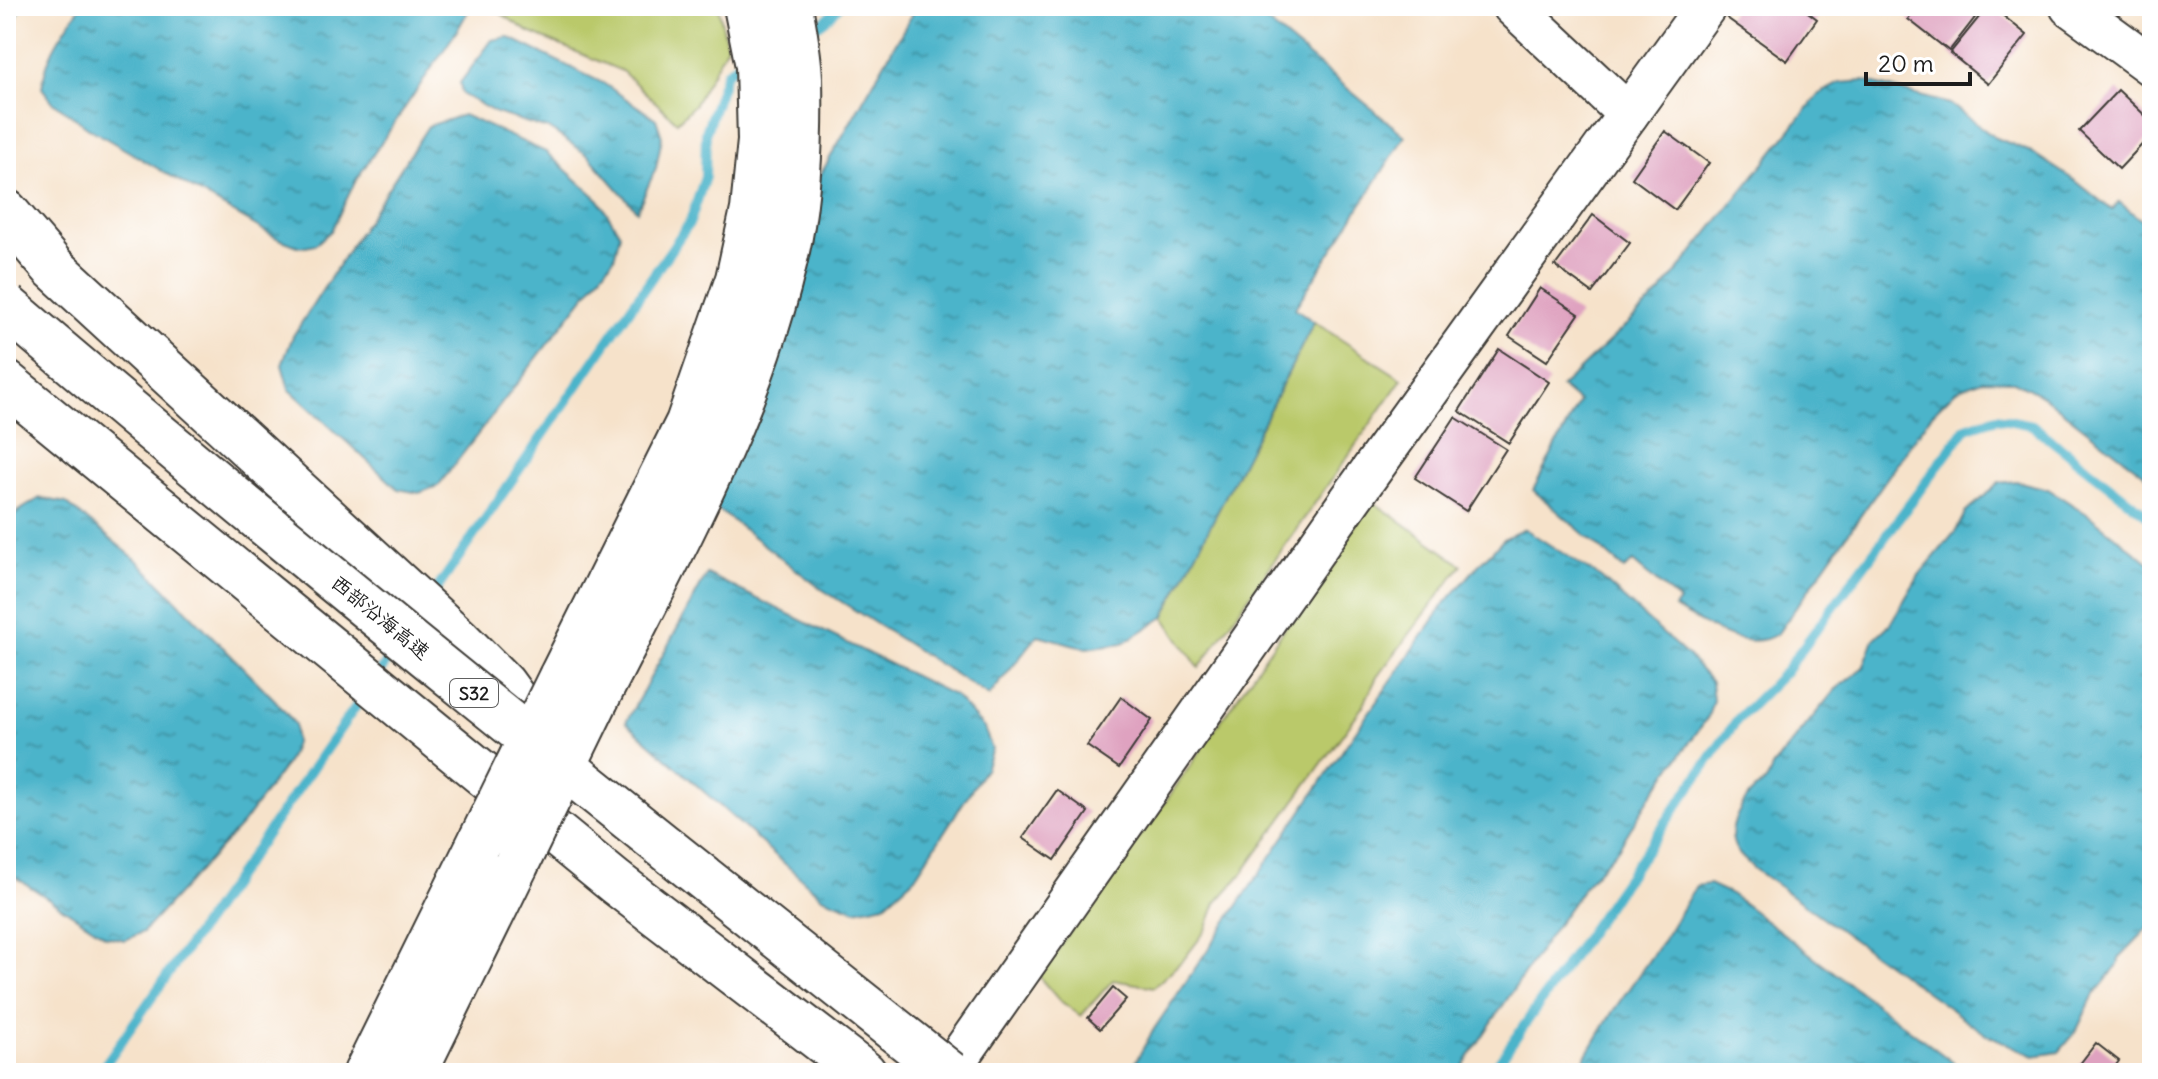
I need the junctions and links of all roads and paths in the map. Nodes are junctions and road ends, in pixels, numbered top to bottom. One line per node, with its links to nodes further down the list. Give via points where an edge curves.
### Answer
1 (746, 6): 12 (highway, bridge, via 758,66 760,141 753,210 738,279 688,423)
2 (790, 6): 13 (highway, bridge, via 800,76 790,234 748,385 718,458)
3 (1513, 6): 7 (street)
4 (1706, 6): 7 (street)
5 (2070, 6): 6 (street)
6 (2152, 66)
7 (1628, 114): 15 (street)
8 (6, 212): 11 (highway, via 53,267 503,684 522,710)
9 (6, 306): 11 (highway, 西部沿海高速 / S32, bridge)
10 (6, 383): 14 (highway, bridge, via 615,882)
11 (526, 736): 15 (highway, 西部沿海高速 / S32, bridge)
12 (366, 1073)
13 (414, 1073)
14 (864, 1073)
15 (948, 1073)

